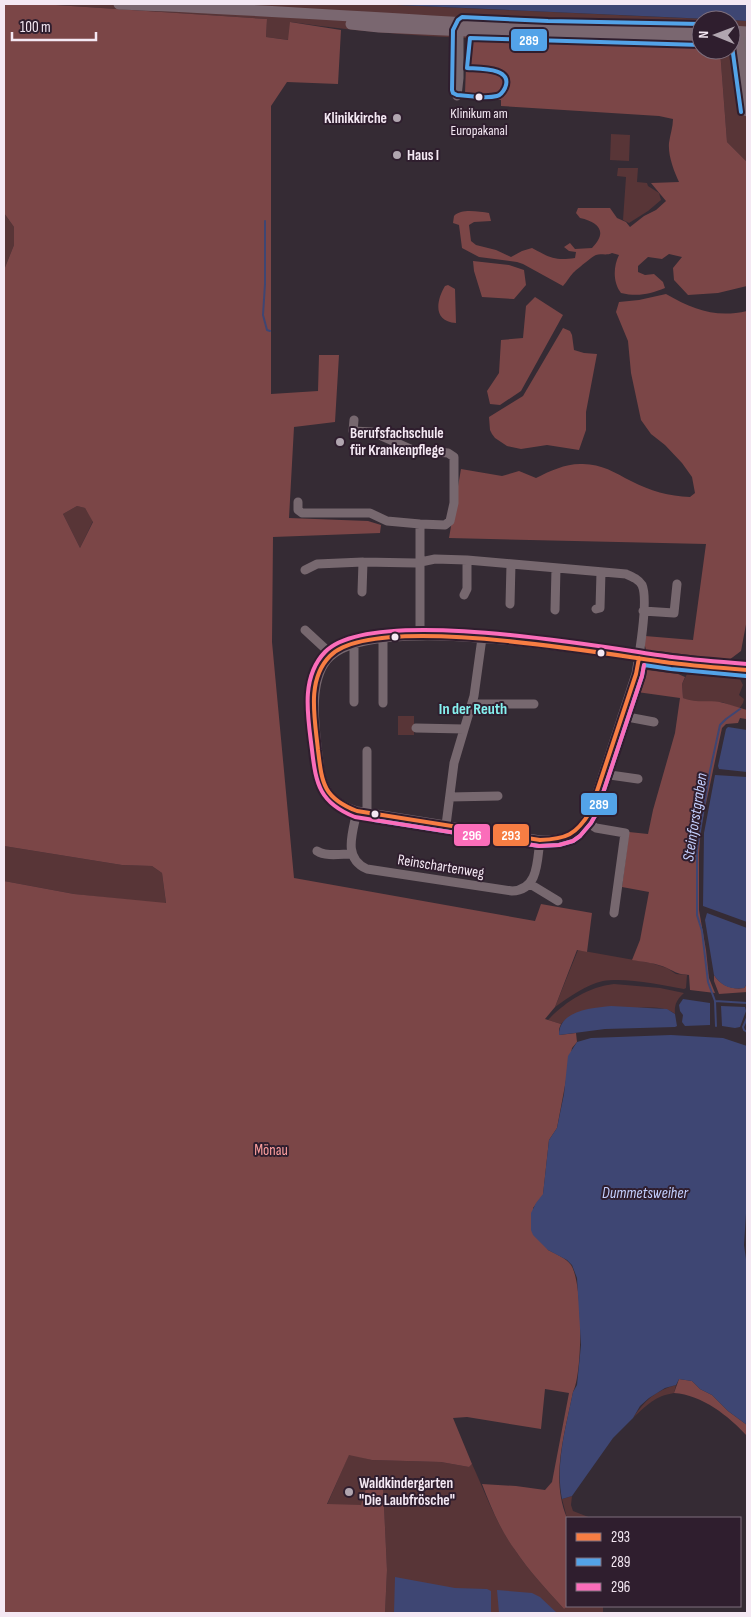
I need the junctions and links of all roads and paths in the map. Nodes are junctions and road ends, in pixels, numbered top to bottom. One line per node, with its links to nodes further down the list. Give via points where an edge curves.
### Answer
1 (119, 4): 2 (main road, via 282,12)
2 (462, 29): 3 (main road); 5 (main road); 7 (street, via 463,56)
3 (691, 30)
4 (741, 36): 6 (street); 8 (main road)
5 (691, 39)
6 (747, 56)
7 (457, 96)
8 (747, 111)
9 (354, 420): 11 (street, via 354,431 372,432 414,450 448,453 454,457 454,503 450,521 445,525)
10 (298, 502): 11 (street, via 298,510 302,513 370,513 386,521)
11 (420, 524): 14 (street)
12 (467, 560): 14 (street); 15 (street); 21 (street)
13 (363, 562): 14 (street); 17 (street, via 316,564); 20 (street)
14 (420, 562): 27 (street)
15 (511, 564): 16 (street); 22 (street)
16 (556, 568): 18 (street); 24 (street)
17 (305, 570)
18 (601, 572): 23 (street, via 600,608); 25 (street, via 636,578 644,594)
19 (677, 584): 25 (street, via 674,613)
20 (362, 592)
21 (464, 595)
22 (510, 604)
23 (596, 609)
24 (554, 610)
25 (643, 611): 32 (street)
26 (306, 630): 31 (street)
27 (420, 636): 28 (street); 29 (street)
28 (383, 638): 30 (street); 35 (street)
29 (482, 638): 32 (street); 36 (street)
30 (354, 644): 31 (street); 34 (street)
31 (331, 654): 47 (street, via 319,672 314,689 320,772 331,798 345,808)
32 (639, 658): 33 (street); 38 (street)
33 (747, 670)
34 (354, 702)
35 (383, 703)
36 (472, 704): 37 (street); 41 (street)
37 (534, 704)
38 (622, 716): 39 (street); 43 (street)
39 (654, 722)
40 (416, 728): 41 (street)
41 (464, 729): 46 (street, via 454,763)
42 (367, 751): 48 (street)
43 (603, 774): 44 (street); 49 (street)
44 (638, 779)
45 (498, 796): 46 (street)
46 (450, 797): 50 (street)
47 (357, 811): 48 (street); 53 (street)
48 (367, 813): 50 (street)
49 (585, 822): 51 (street, via 580,829 564,838); 56 (street, via 596,828 625,834)
50 (446, 825): 51 (street)
51 (540, 840): 54 (street, via 535,875)
52 (317, 851): 53 (street)
53 (352, 854): 54 (street, Reinschartenweg, via 367,868 512,891)
54 (530, 884): 55 (street)
55 (558, 901)
56 (614, 913)

